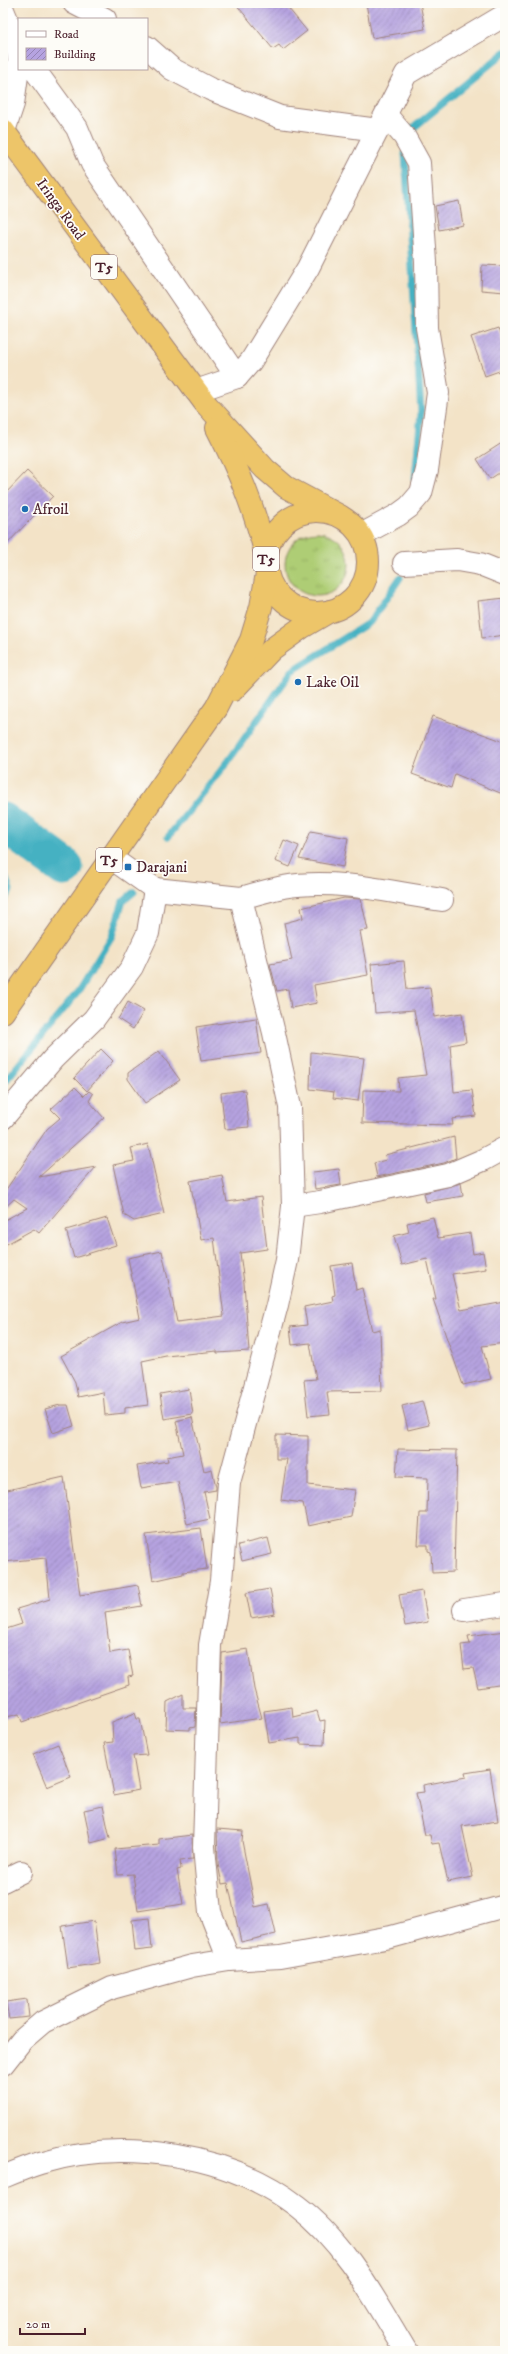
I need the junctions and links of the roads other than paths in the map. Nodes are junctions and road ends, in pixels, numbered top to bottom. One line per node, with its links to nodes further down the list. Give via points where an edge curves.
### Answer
1 (74, 3): 4 (street)
2 (3, 10): 6 (street)
3 (505, 15): 9 (street, via 406,74)
4 (103, 18)
5 (148, 49): 9 (street, via 172,69 280,117)
6 (18, 50)
7 (18, 62): 10 (street, via 13,104)
8 (35, 70): 11 (street, via 77,128 92,164 133,227)
9 (382, 122): 11 (street, via 308,268 251,361); 14 (street, via 404,136 419,164 426,262 427,328 438,393 427,470 421,493 398,515)
10 (3, 131): 12 (highway, Iringa Road / T5)
11 (237, 378): 12 (street)
12 (200, 397): 13 (highway, T5, via 265,469 286,487); 16 (highway, T5, via 243,479 256,516)
13 (340, 516): 14 (highway, T5); 16 (highway, T5, via 313,511 298,514 282,524 275,533)
14 (361, 535): 18 (highway, T5, via 368,556 364,582 353,598)
15 (404, 563): 17 (street, via 457,560 480,564)
16 (267, 564): 18 (highway, T5, via 272,586 291,606 304,611); 19 (highway, T5, via 261,607 251,640)
17 (505, 574)
18 (331, 611): 19 (highway, T5, via 272,649)
19 (216, 708): 20 (highway, T5)
20 (111, 858): 21 (street); 24 (highway, T5)
21 (155, 889): 22 (street); 25 (street, via 148,933 132,967 94,1019 53,1059)
22 (241, 898): 23 (street, via 283,887 316,884); 27 (street, via 290,1107)
23 (442, 900)
24 (3, 1012)
25 (3, 1118)
26 (505, 1148): 27 (street, via 448,1175)
27 (293, 1206): 31 (street, via 286,1260 276,1305 229,1483 220,1580 210,1645 204,1847 210,1912)
28 (505, 1604): 29 (street)
29 (464, 1610)
30 (505, 1906): 31 (street, via 391,1937 280,1957)
31 (229, 1960): 32 (street, via 192,1966 112,1988 43,2022 22,2040)
32 (3, 2064)
33 (3, 2177): 34 (street, via 40,2163 87,2154 132,2150 172,2155 223,2168 261,2184 297,2206 327,2234 352,2264)
34 (406, 2351)

